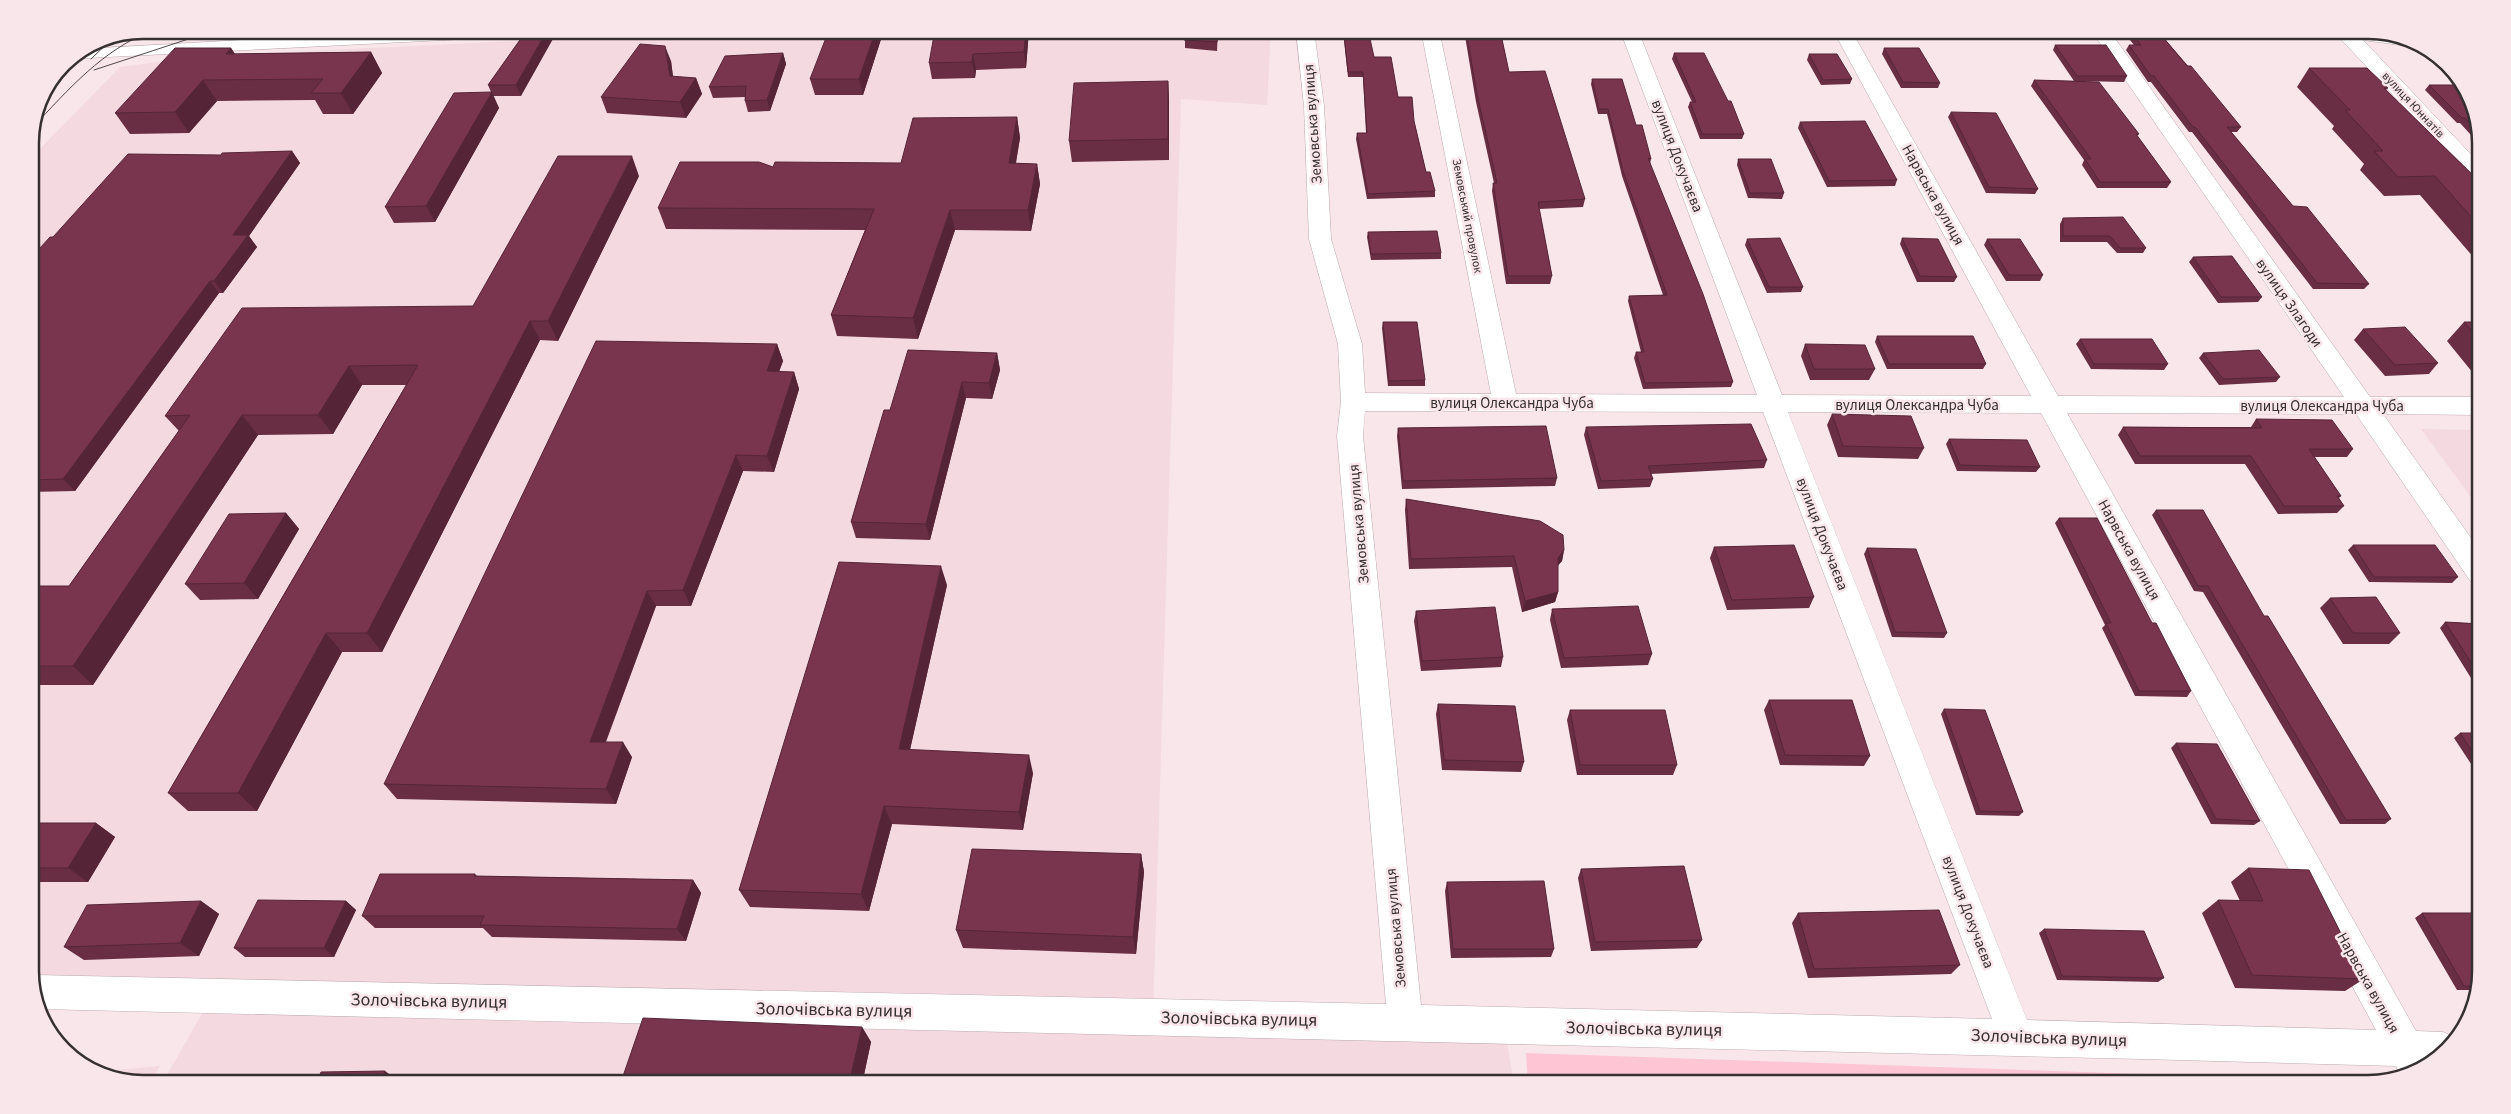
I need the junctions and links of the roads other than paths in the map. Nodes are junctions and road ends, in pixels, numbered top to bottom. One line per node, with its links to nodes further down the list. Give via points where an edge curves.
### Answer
1 (362, 39): 8 (street)
2 (1306, 39): 10 (street, Земовська вулиця, via 1314,106 1320,239 1350,344)
3 (1432, 39): 11 (street, Земовський провулок)
4 (1632, 39): 12 (street, вулиця Докучаєва)
5 (1847, 39): 13 (street, Нарвська вулиця)
6 (2106, 39): 14 (street, вулиця Злагоди)
7 (2347, 39): 9 (street, вулиця Юннатів)
8 (88, 54)
9 (2472, 169)
10 (1353, 402): 11 (street, вулиця Олександра Чуба); 18 (street, Земовська вулиця, via 1350,436)
11 (1505, 403): 12 (street, вулиця Олександра Чуба)
12 (1772, 405): 13 (street, вулиця Олександра Чуба); 19 (street, вулиця Докучаєва)
13 (2050, 405): 14 (street, вулиця Олександра Чуба); 21 (street, Нарвська вулиця)
14 (2361, 406): 15 (street, вулиця Олександра Чуба); 16 (street, вулиця Злагоди)
15 (2472, 406)
16 (2472, 561)
17 (41, 992): 18 (street, Золочівська вулиця)
18 (1405, 1022): 19 (street, Золочівська вулиця)
19 (2016, 1037): 21 (street, Золочівська вулиця)
20 (2433, 1053): 21 (street, Золочівська вулиця)
21 (2410, 1059)

